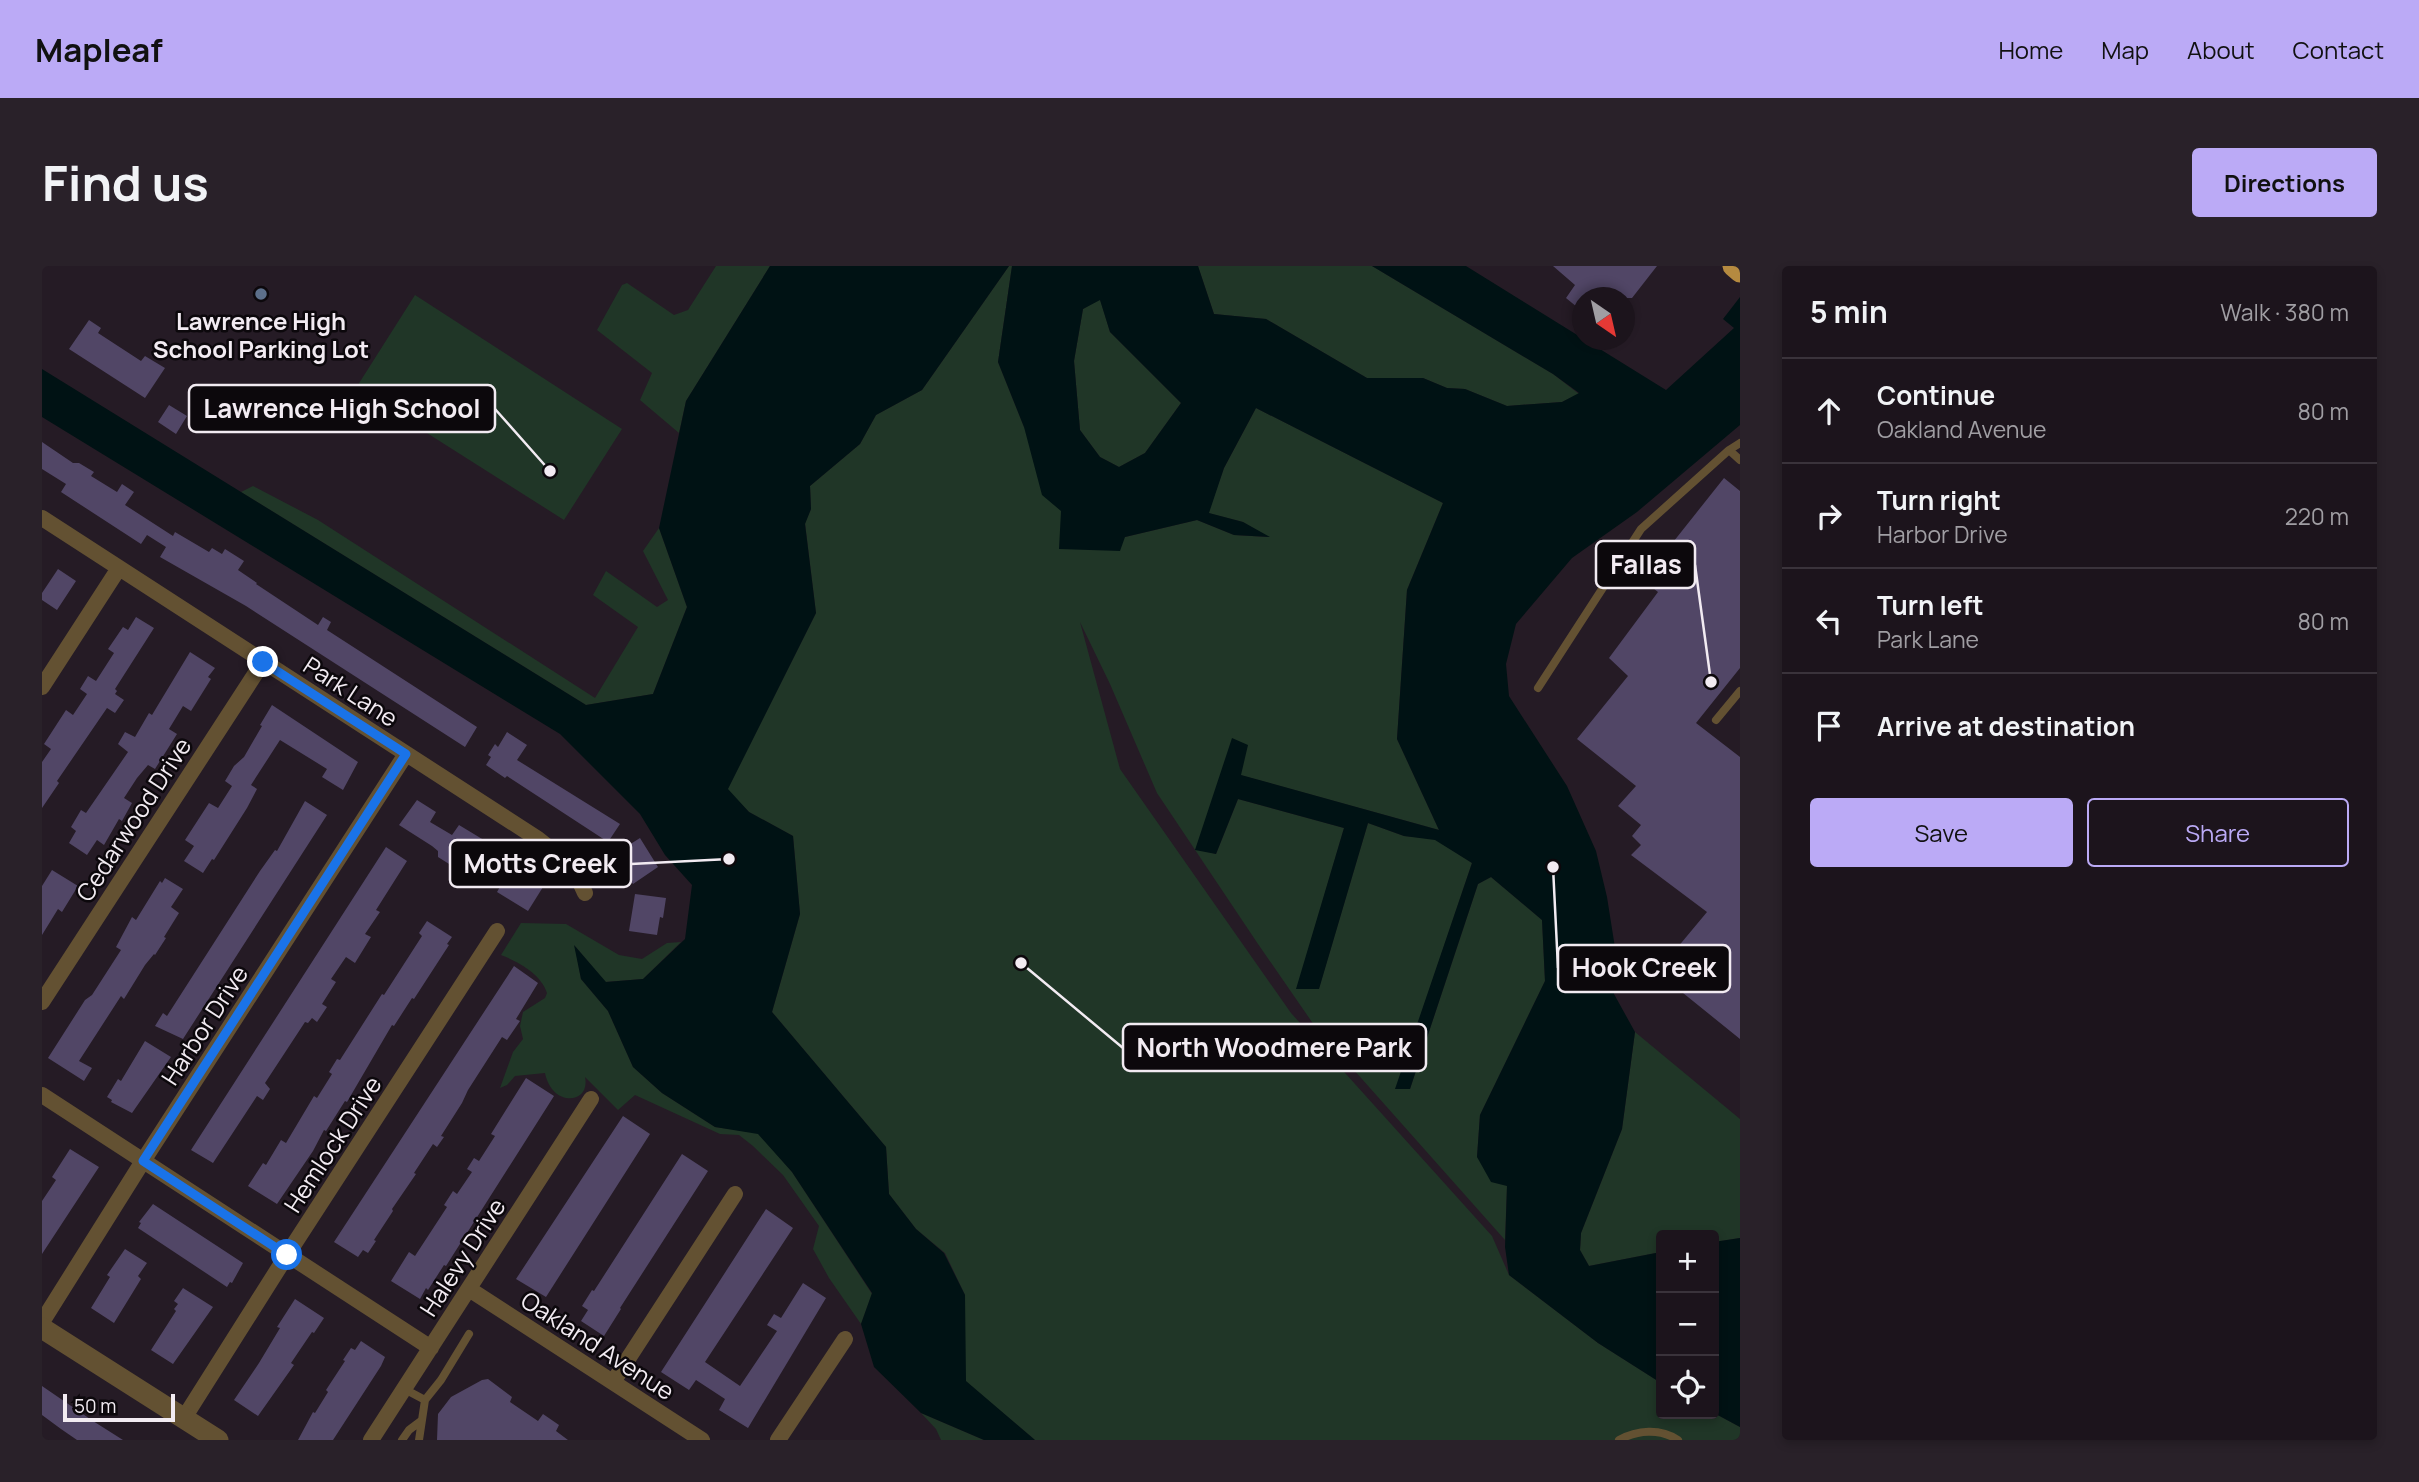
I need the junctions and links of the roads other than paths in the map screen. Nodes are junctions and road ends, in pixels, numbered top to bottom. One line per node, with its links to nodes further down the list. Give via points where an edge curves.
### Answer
1 (1740, 443): 2 (lane)
2 (1728, 450): 3 (lane); 8 (lane, via 1641,529)
3 (1740, 460)
4 (42, 518): 5 (street, Park Lane)
5 (118, 568): 6 (street, Park Lane); 7 (street)
6 (263, 662): 11 (street, Park Lane); 14 (street, Cedarwood Drive)
7 (42, 687)
8 (1538, 688)
9 (1740, 691): 10 (lane)
10 (1716, 720)
11 (406, 754): 12 (street, Park Lane, via 538,839 573,867); 17 (street, Harbor Drive)
12 (585, 893)
13 (497, 931): 19 (street, Hemlock Drive)
14 (42, 1002)
15 (42, 1096): 17 (street)
16 (591, 1099): 20 (street, Halevy Drive)
17 (143, 1161): 19 (street); 21 (street, Harbor Drive)
18 (735, 1194): 26 (street)
19 (287, 1255): 25 (street); 29 (street, Hemlock Drive)
20 (469, 1289): 25 (street, Halevy Drive); 26 (street, Oakland Avenue)
21 (42, 1322)
22 (42, 1328): 29 (street)
23 (469, 1334): 28 (lane)
24 (845, 1339): 36 (street)
25 (431, 1348): 27 (street, Halevy Drive)
26 (613, 1382): 35 (street, Oakland Avenue)
27 (403, 1391): 28 (lane); 32 (street, Halevy Drive)
28 (425, 1400): 30 (lane)
29 (184, 1418): 31 (street)
30 (421, 1421): 33 (lane); 34 (lane)
31 (218, 1440)
32 (371, 1440)
33 (402, 1440)
34 (419, 1440)
35 (702, 1440)
36 (778, 1440)
37 (1619, 1440): 38 (lane, via 1636,1432 1666,1432)
38 (1678, 1440)

